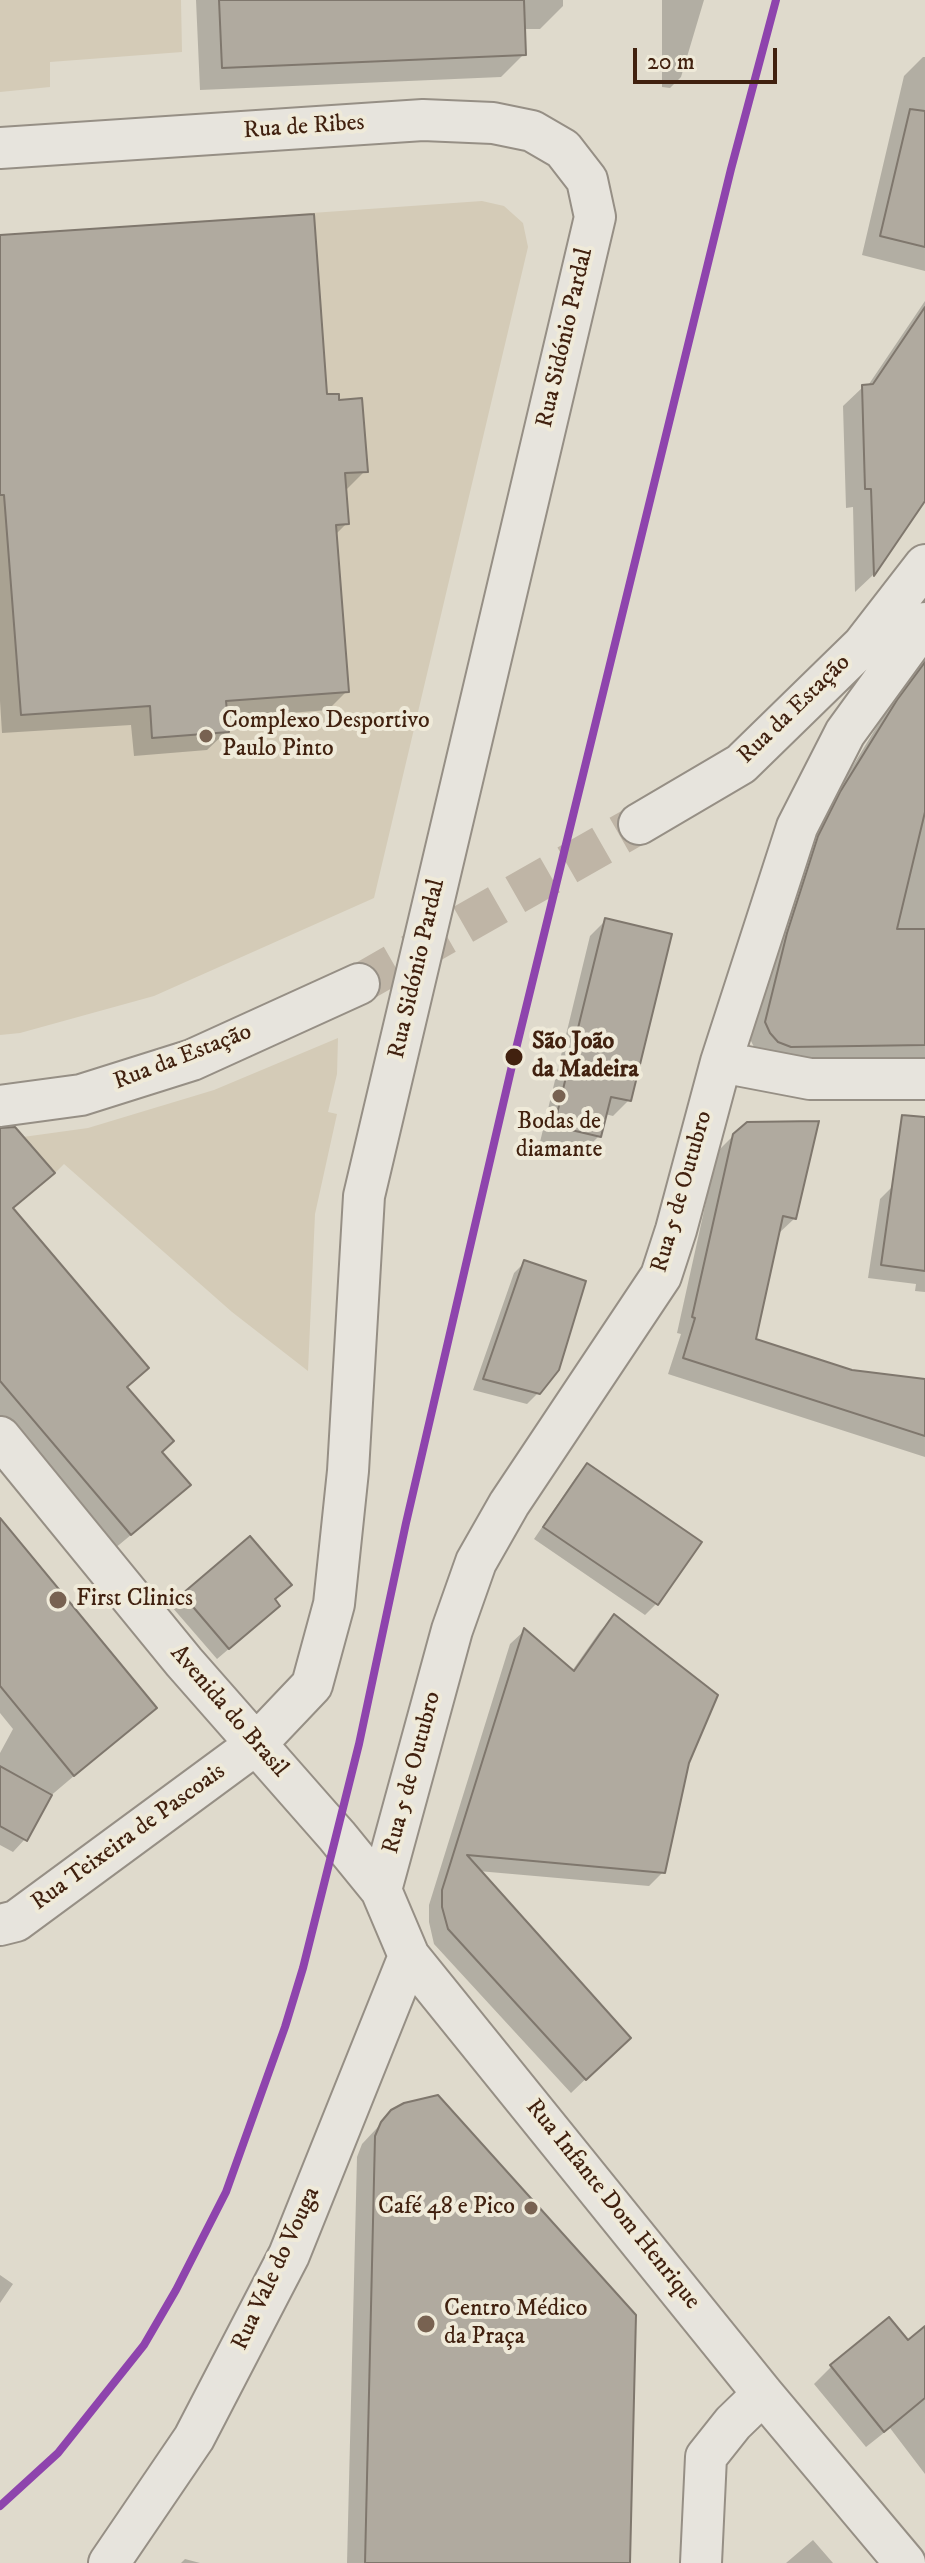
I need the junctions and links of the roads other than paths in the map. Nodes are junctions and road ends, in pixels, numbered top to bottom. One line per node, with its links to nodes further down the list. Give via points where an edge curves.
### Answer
1 (0, 148): 2 (street, Rua de Ribes, via 423,120 493,123 532,131 563,149)
2 (587, 180): 11 (street, Rua Sidónio Pardal, via 595,217 364,1196 348,1471 334,1604 312,1685)
3 (925, 565): 5 (street, Rua da Estação, via 863,645 741,764)
4 (925, 623): 7 (street, Rua 5 de Outubro, via 845,733 797,827)
5 (639, 824)
6 (359, 984): 9 (street, Rua da Estação, via 192,1060 81,1095)
7 (721, 1062): 8 (street, via 810,1079); 13 (street, Rua 5 de Outubro, via 661,1276 476,1562 452,1630)
8 (925, 1079)
9 (0, 1106)
10 (0, 1437): 11 (street, Avenida do Brasil)
11 (255, 1745): 12 (street, Avenida do Brasil); 14 (street, Rua Teixeira de Pascoais, via 16,1921)
12 (337, 1836): 13 (street, Rua Infante Dom Henrique)
13 (381, 1890): 15 (street, Rua Infante Dom Henrique)
14 (0, 1925)
15 (409, 1956): 16 (street, Rua Infante Dom Henrique); 17 (street, Rua Vale do Vouga, via 289,2255 194,2438)
16 (763, 2394): 18 (street, via 706,2457); 19 (street, Rua Infante Dom Henrique)
17 (109, 2563)
18 (701, 2563)
19 (905, 2563)

